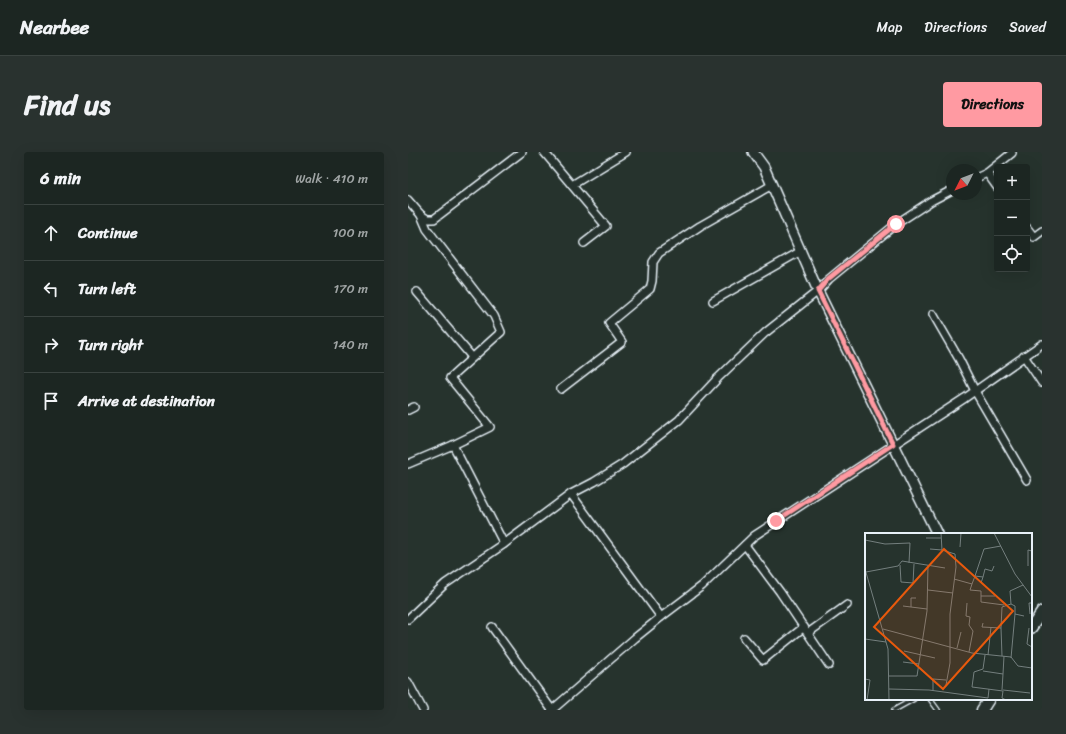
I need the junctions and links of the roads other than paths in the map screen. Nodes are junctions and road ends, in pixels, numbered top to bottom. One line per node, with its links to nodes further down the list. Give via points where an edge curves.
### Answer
1 (522, 152): 13 (street, via 434,219)
2 (544, 152): 9 (street)
3 (626, 152): 9 (street)
4 (753, 152): 10 (street, via 764,167)
5 (1012, 153): 6 (street)
6 (987, 173): 7 (street); 8 (street)
7 (982, 175)
8 (994, 183)
9 (572, 185): 16 (street, via 606,226)
10 (772, 185): 17 (street); 26 (street, via 659,253 653,262 650,289 609,323 622,342)
11 (946, 193): 18 (street, via 896,224 828,279)
12 (408, 200): 13 (street)
13 (420, 215): 24 (street, via 427,229 494,316 501,332)
14 (1042, 231): 15 (street, via 1034,237)
15 (1030, 232)
16 (584, 243)
17 (801, 251): 18 (street); 20 (street)
18 (818, 291): 28 (street); 32 (street, via 765,333 679,420 623,464)
19 (417, 292): 24 (street)
20 (713, 301)
21 (933, 314): 27 (street)
22 (1042, 344): 23 (street)
23 (1024, 356): 25 (street); 27 (street)
24 (472, 357): 29 (street, via 450,378 490,428)
25 (1042, 383)
26 (561, 389)
27 (975, 391): 28 (street); 31 (street)
28 (893, 444): 33 (street); 35 (street, via 754,536)
29 (453, 445): 30 (street); 34 (street)
30 (408, 464)
31 (1027, 480)
32 (571, 494): 34 (street); 38 (street)
33 (938, 533)
34 (504, 544): 39 (street, via 445,584)
35 (745, 545): 38 (street, via 702,586); 42 (street)
36 (847, 604): 42 (street)
37 (1042, 612): 41 (main road)
38 (661, 617): 50 (street)
39 (408, 619)
40 (492, 627): 50 (street)
41 (1032, 627)
42 (806, 630): 43 (street, via 763,660); 44 (street)
43 (744, 638)
44 (829, 665)
45 (408, 682): 49 (street)
46 (912, 700): 51 (lane)
47 (931, 700): 52 (lane)
48 (988, 700): 53 (main road)
49 (423, 710)
50 (552, 710)
51 (894, 710)
52 (938, 710)
53 (982, 710)

